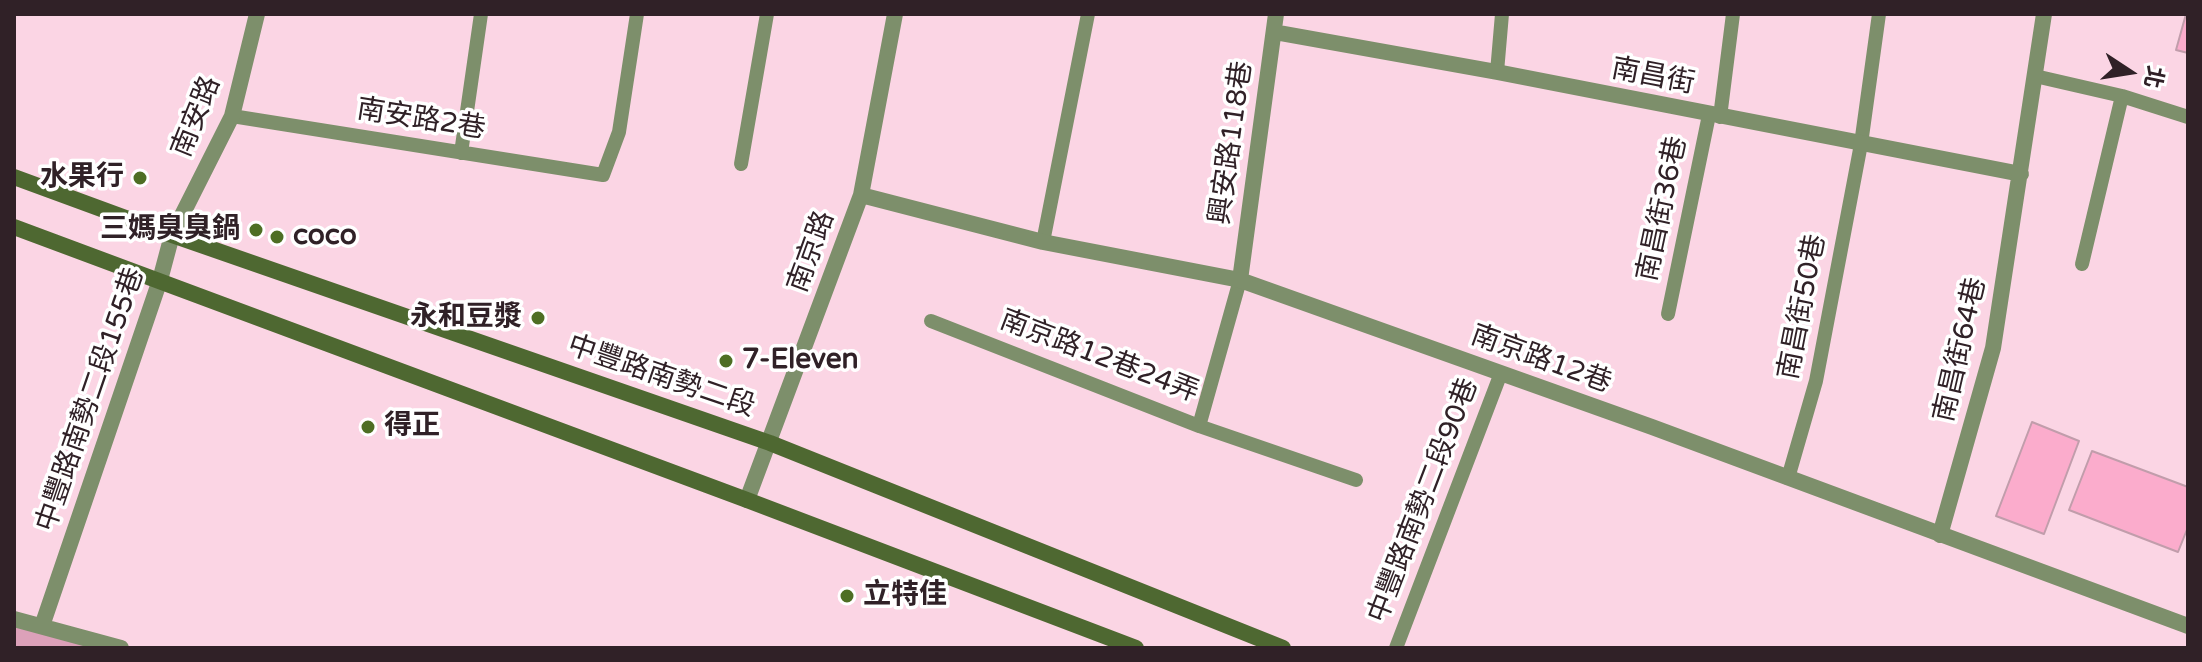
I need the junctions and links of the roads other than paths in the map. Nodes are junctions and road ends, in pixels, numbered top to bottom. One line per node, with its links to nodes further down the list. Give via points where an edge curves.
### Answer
1 (257, 14): 16 (street, 南安路)
2 (481, 14): 20 (lane)
3 (637, 14): 20 (lane, 南安路2巷, via 619,132 603,175)
4 (767, 14): 21 (lane)
5 (895, 14): 24 (street, 南京路)
6 (1088, 14): 27 (lane)
7 (1276, 14): 12 (street, 興安路118巷)
8 (1502, 14): 13 (lane)
9 (1733, 14): 17 (lane, 南昌街36巷)
10 (1879, 14): 19 (lane, 南昌街50巷)
11 (2044, 14): 14 (street, 南昌街64巷)
12 (1274, 32): 13 (street, 南昌街); 30 (street, 興安路118巷)
13 (1497, 72): 17 (street, 南昌街)
14 (2035, 76): 15 (lane); 22 (street, 南昌街64巷)
15 (2122, 96): 18 (lane); 28 (lane)
16 (232, 116): 20 (lane, 南安路2巷); 26 (street, 南安路)
17 (1715, 116): 19 (street, 南昌街); 31 (lane, 南昌街36巷)
18 (2188, 117)
19 (1861, 144): 22 (street, 南昌街); 36 (lane, 南昌街50巷, via 1816,381)
20 (461, 153)
21 (741, 164)
22 (2021, 174): 39 (street, 南昌街64巷, via 1993,348)
23 (14, 177): 26 (main road, 中豐路南勢二段)
24 (861, 195): 27 (street, 南京路12巷); 35 (street, 南京路)
25 (14, 227): 29 (main road)
26 (172, 235): 29 (street, 中豐路南勢二段155巷); 35 (main road, 中豐路南勢二段)
27 (1043, 242): 30 (street, 南京路12巷)
28 (2082, 264)
29 (160, 280): 38 (main road); 41 (street, 中豐路南勢二段155巷)
30 (1240, 280): 33 (street, 南京路12巷); 34 (lane, 南京路12巷24弄)
31 (1668, 314)
32 (931, 321): 34 (lane, 南京路12巷24弄)
33 (1501, 373): 36 (street, 南京路12巷); 46 (lane, 中豐路南勢二段90巷)
34 (1199, 426): 37 (lane)
35 (770, 443): 38 (street, 南京路); 45 (main road, 中豐路南勢二段)
36 (1788, 478): 39 (street, 南京路12巷)
37 (1356, 480)
38 (747, 500): 44 (main road)
39 (1940, 535): 42 (street, 南京路12巷)
40 (14, 619): 41 (street)
41 (42, 626): 43 (street)
42 (2188, 626)
43 (121, 648)
44 (1136, 648)
45 (1283, 648)
46 (1396, 648)

